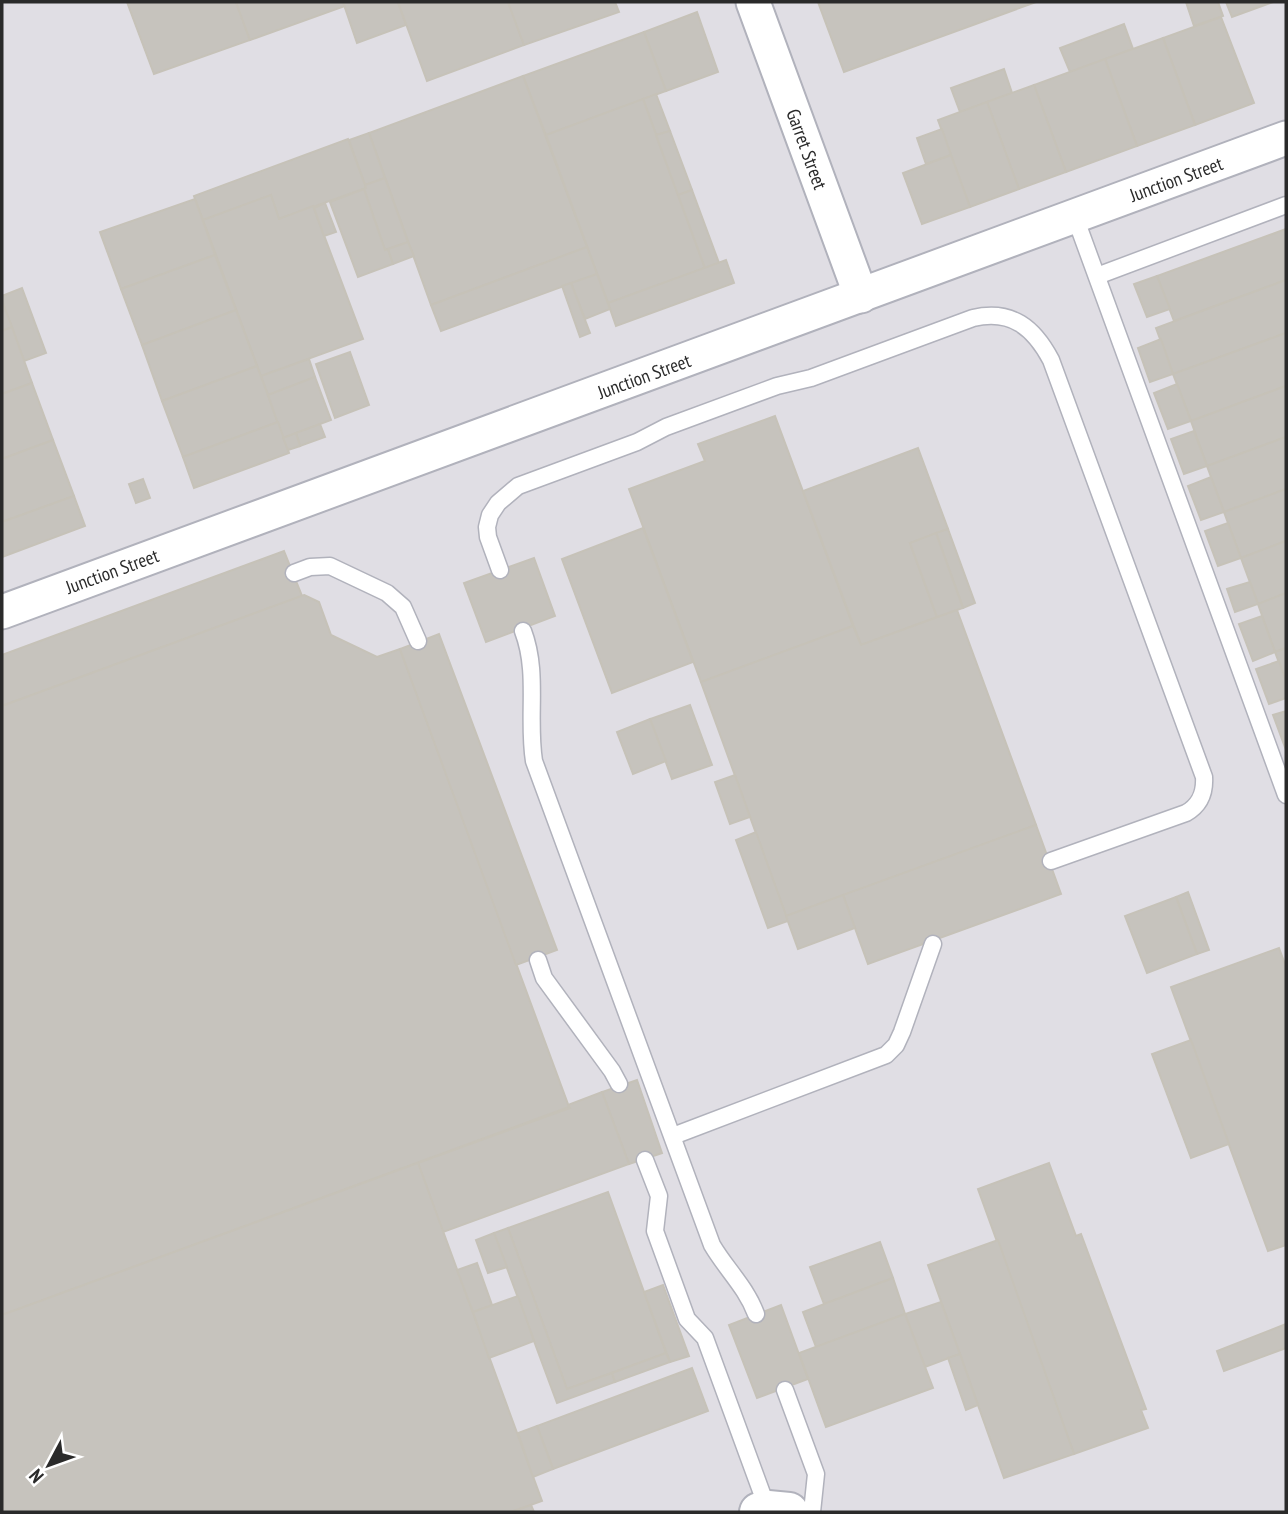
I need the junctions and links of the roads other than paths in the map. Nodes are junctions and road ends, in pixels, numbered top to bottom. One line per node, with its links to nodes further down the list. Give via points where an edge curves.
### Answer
1 (753, 2): 6 (street, Garret Street)
2 (1286, 138): 4 (street, Junction Street)
3 (1286, 205): 5 (lane)
4 (1075, 217): 5 (lane); 6 (street, Junction Street)
5 (1097, 276): 12 (lane)
6 (861, 296): 9 (street, Junction Street)
7 (500, 570): 13 (lane, via 487,527 498,503 518,486 776,386 811,378 973,318 1008,317 1022,324 1051,360 1205,785 1199,802 1186,813)
8 (294, 573): 11 (lane, via 330,566 387,593 403,607)
9 (2, 612)
10 (523, 631): 17 (lane, via 533,669 534,761)
11 (418, 642)
12 (1286, 795)
13 (1051, 861)
14 (933, 944): 17 (lane, via 902,1032 886,1055)
15 (538, 960): 16 (lane, via 544,978)
16 (619, 1084)
17 (673, 1136): 19 (lane, via 712,1245)
18 (645, 1160): 21 (lane, via 659,1196 655,1231 687,1320 705,1338)
19 (756, 1314)
20 (785, 1390): 22 (lane, via 816,1474)
21 (772, 1512)
22 (812, 1512)

